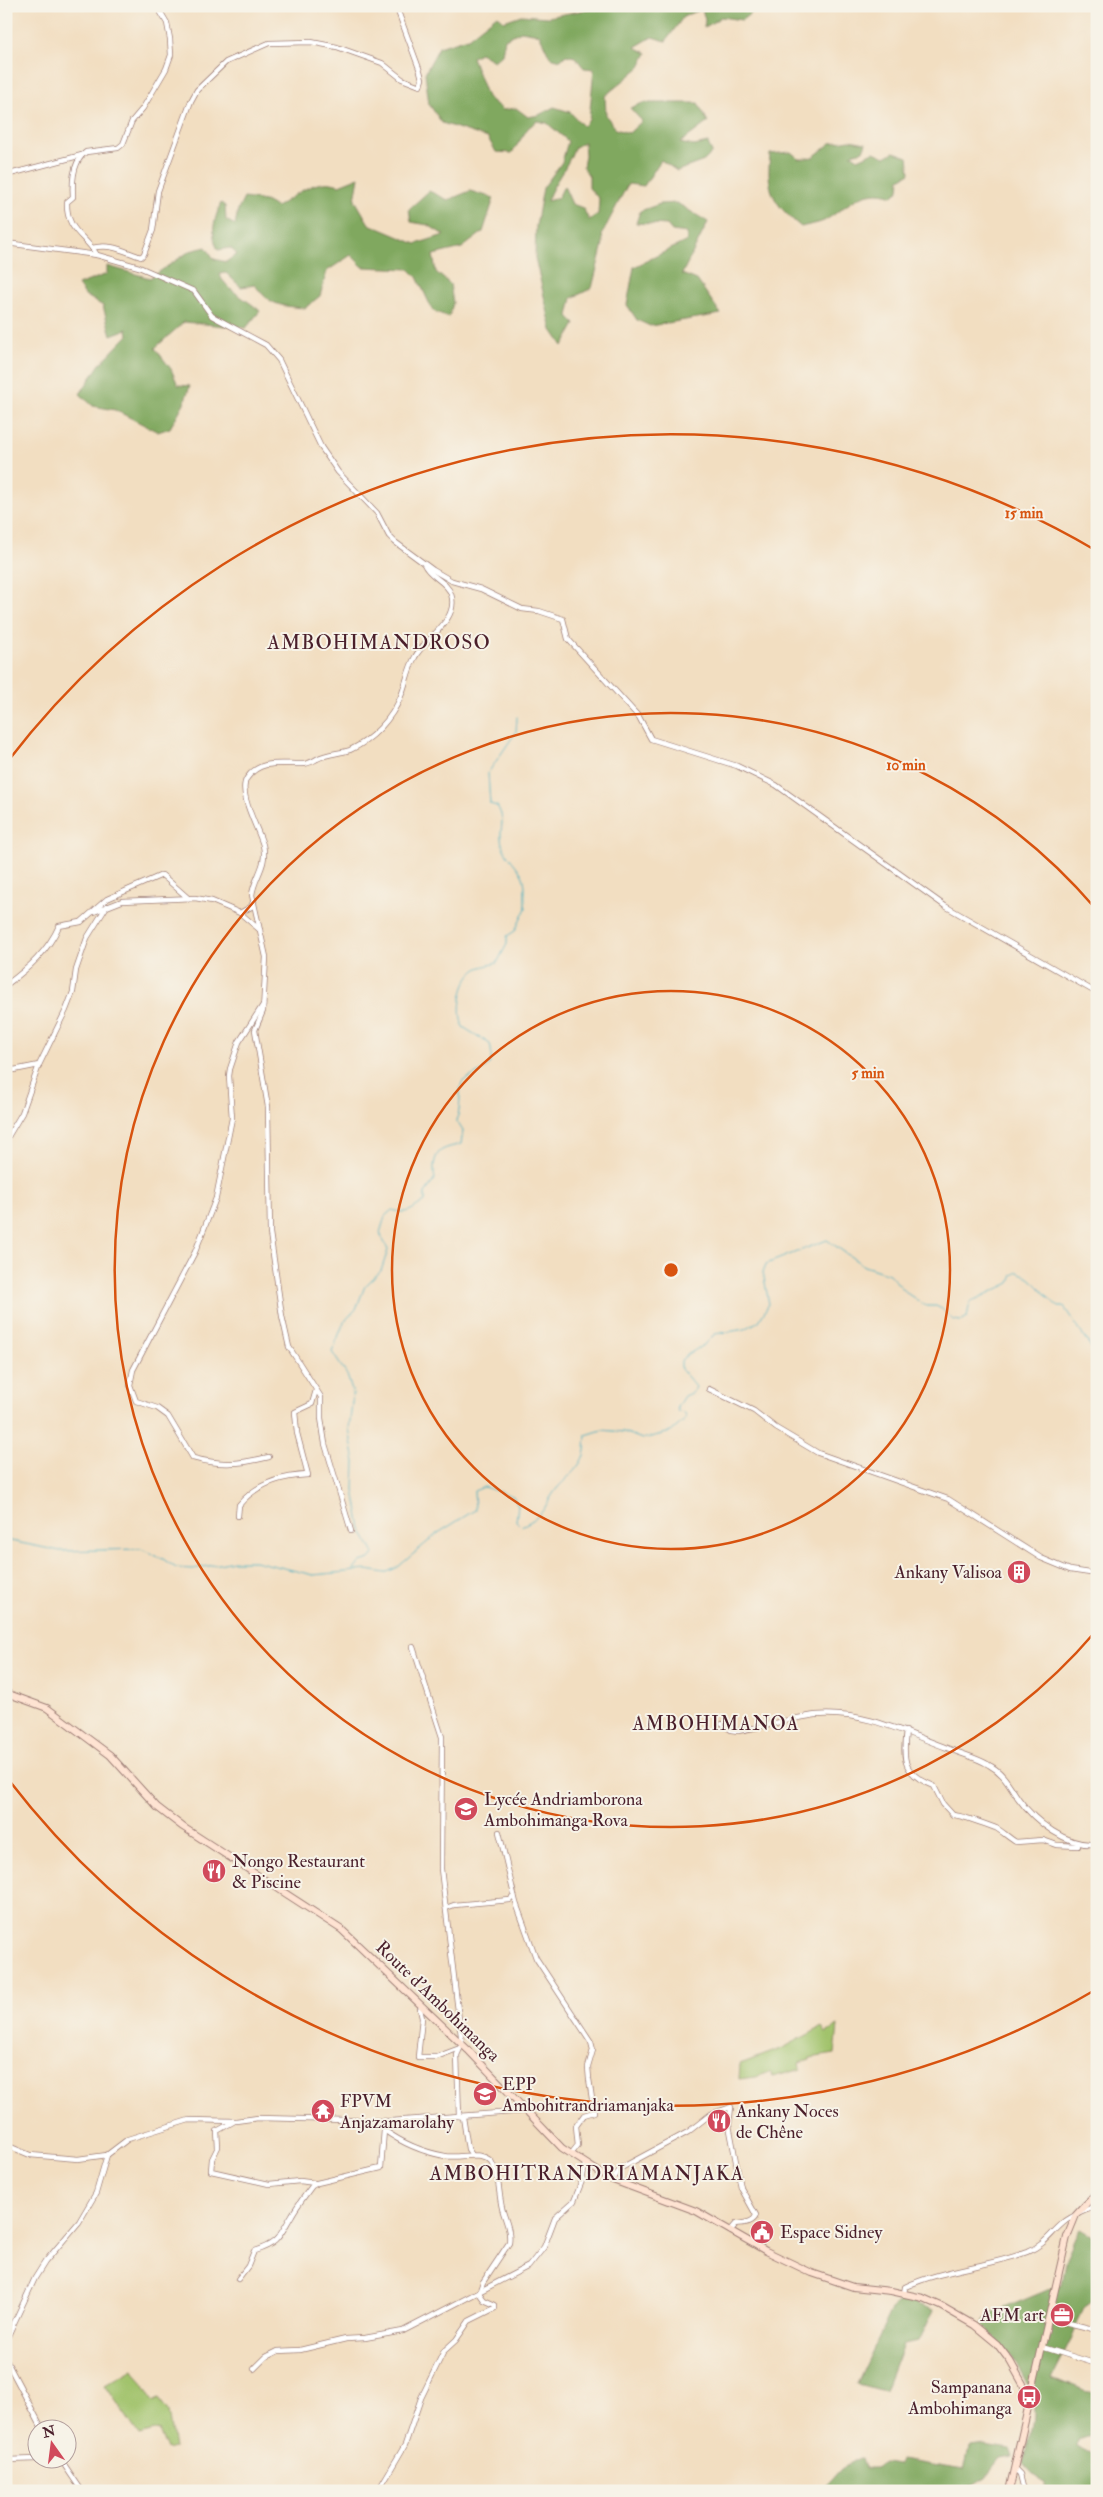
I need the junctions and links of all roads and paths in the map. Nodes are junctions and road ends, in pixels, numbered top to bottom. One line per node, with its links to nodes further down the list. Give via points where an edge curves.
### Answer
1 (157, 6): 3 (street, via 167,24 170,39 171,55 166,69 144,108 132,121 123,144 118,148 93,150)
2 (396, 6): 6 (street, via 420,71 420,86 402,79 382,63 337,47 311,42 269,43 226,62 197,90 191,101 158,192 153,230 144,254 141,257 104,245)
3 (82, 155): 4 (street); 6 (street, via 72,177 73,197 67,202 67,210 78,236)
4 (6, 175)
5 (6, 242): 7 (street)
6 (92, 248): 7 (street)
7 (96, 255): 8 (street, via 154,272 194,291 212,316 266,345 279,360 310,427 333,466 378,513 389,536)
8 (424, 562): 10 (street, via 426,569 448,588 452,596 451,606 440,628 415,656 401,697 382,727 349,750 310,763 268,764 248,777 243,790 263,847 263,869 253,887); 16 (street, via 452,581 481,589 522,609 561,617 568,640 638,717 650,739 737,766 776,785 945,906)
9 (188, 898): 11 (street, via 122,901); 12 (street, via 162,875 113,896); 13 (street, via 212,901)
10 (254, 900): 13 (street); 14 (street)
11 (107, 906): 12 (street); 18 (street, via 88,938 76,970 70,1001)
12 (93, 912): 15 (street, via 82,922 59,926 36,962)
13 (240, 913): 14 (street)
14 (260, 930): 17 (street, via 266,957)
15 (6, 985)
16 (1097, 992)
17 (263, 1004): 22 (street, via 255,1030 268,1107 270,1233 289,1347); 23 (street, via 239,1042 229,1076 232,1118 216,1198 194,1252 133,1370 130,1385 136,1400 168,1416 193,1458 240,1464)
18 (39, 1065): 19 (street, via 14,1070); 20 (street, via 22,1114)
19 (6, 1066)
20 (6, 1140)
21 (709, 1389): 26 (street, via 754,1411 818,1453 948,1499 1041,1558 1070,1570)
22 (316, 1390): 24 (street, via 312,1404 295,1412 308,1475 285,1476 252,1492 239,1505); 25 (street, via 322,1397 325,1444)
23 (269, 1457)
24 (238, 1516)
25 (351, 1531)
26 (1097, 1574)
27 (413, 1648): 35 (street, via 442,1737 441,1869)
28 (6, 1693): 37 (street, Route d'Ambohimanga, via 47,1708 110,1755 157,1807 183,1827 342,1930)
29 (722, 1724): 30 (street, via 738,1731 814,1715 841,1714)
30 (906, 1731): 32 (street, via 989,1764 1008,1781 1036,1818 1068,1839 1084,1845); 33 (street, via 907,1768 917,1779 934,1786 953,1815 998,1829 1016,1842 1043,1840 1057,1845)
31 (498, 1832): 34 (street)
32 (1097, 1844)
33 (1078, 1846)
34 (514, 1896): 35 (street, via 510,1900); 44 (street, via 536,1958 591,2042 593,2050 588,2079 594,2112 584,2115 576,2126 578,2144)
35 (446, 1908): 37 (street)
36 (420, 2009): 37 (street, via 418,2057 436,2057)
37 (461, 2046): 38 (street, Route d'Ambohimanga); 39 (street, via 457,2055)
38 (527, 2111): 39 (street); 44 (street, Route d'Ambohimanga)
39 (459, 2116): 41 (street); 46 (street, via 463,2117 468,2149)
40 (236, 2121): 41 (street, via 258,2118); 45 (street, via 189,2120 128,2139); 49 (street, via 217,2130 218,2148 212,2159 211,2171 269,2184)
41 (384, 2121): 42 (street)
42 (384, 2130): 46 (street, via 410,2146 433,2153 458,2158); 49 (street, via 381,2168)
43 (6, 2145): 45 (street, via 30,2155 78,2159)
44 (571, 2154): 47 (street, Route d'Ambohimanga)
45 (107, 2155): 59 (street, via 96,2193 79,2222 35,2278)
46 (472, 2155): 55 (street, via 488,2158 498,2174 510,2237)
47 (585, 2164): 48 (street, Route d'Ambohimanga); 55 (street, via 574,2201 555,2218 535,2261)
48 (610, 2179): 53 (street, Route d'Ambohimanga, via 696,2211); 53 (street, via 621,2168 688,2132 711,2114 731,2107 729,2125 741,2188 756,2218 736,2224)
49 (317, 2183): 54 (street, via 292,2214 283,2234 276,2242 254,2252)
50 (1097, 2192): 52 (street)
51 (1097, 2205): 52 (street)
52 (1076, 2215): 56 (street, via 1063,2223 1049,2240 1028,2251 920,2280 905,2287); 57 (street, via 1067,2237)
53 (730, 2231): 56 (street, Route d'Ambohimanga, via 838,2283)
54 (238, 2279)
55 (478, 2293): 63 (street, via 403,2331 278,2351); 71 (street, via 495,2308 469,2321 444,2351 421,2398 405,2445)
56 (904, 2294): 64 (street, Route d'Ambohimanga, via 941,2306 997,2344 1014,2368)
57 (1048, 2318): 58 (street); 60 (street)
58 (1097, 2330)
59 (6, 2340)
60 (1041, 2348): 62 (street); 64 (street)
61 (6, 2360): 65 (street)
62 (1097, 2364)
63 (254, 2369)
64 (1030, 2404): 68 (street)
65 (38, 2420)
66 (28, 2459): 67 (street)
67 (6, 2460)
68 (1014, 2469): 72 (street); 73 (street, via 1020,2475)
69 (68, 2470): 70 (street)
70 (82, 2491)
71 (378, 2491)
72 (1009, 2491)
73 (1024, 2491)

